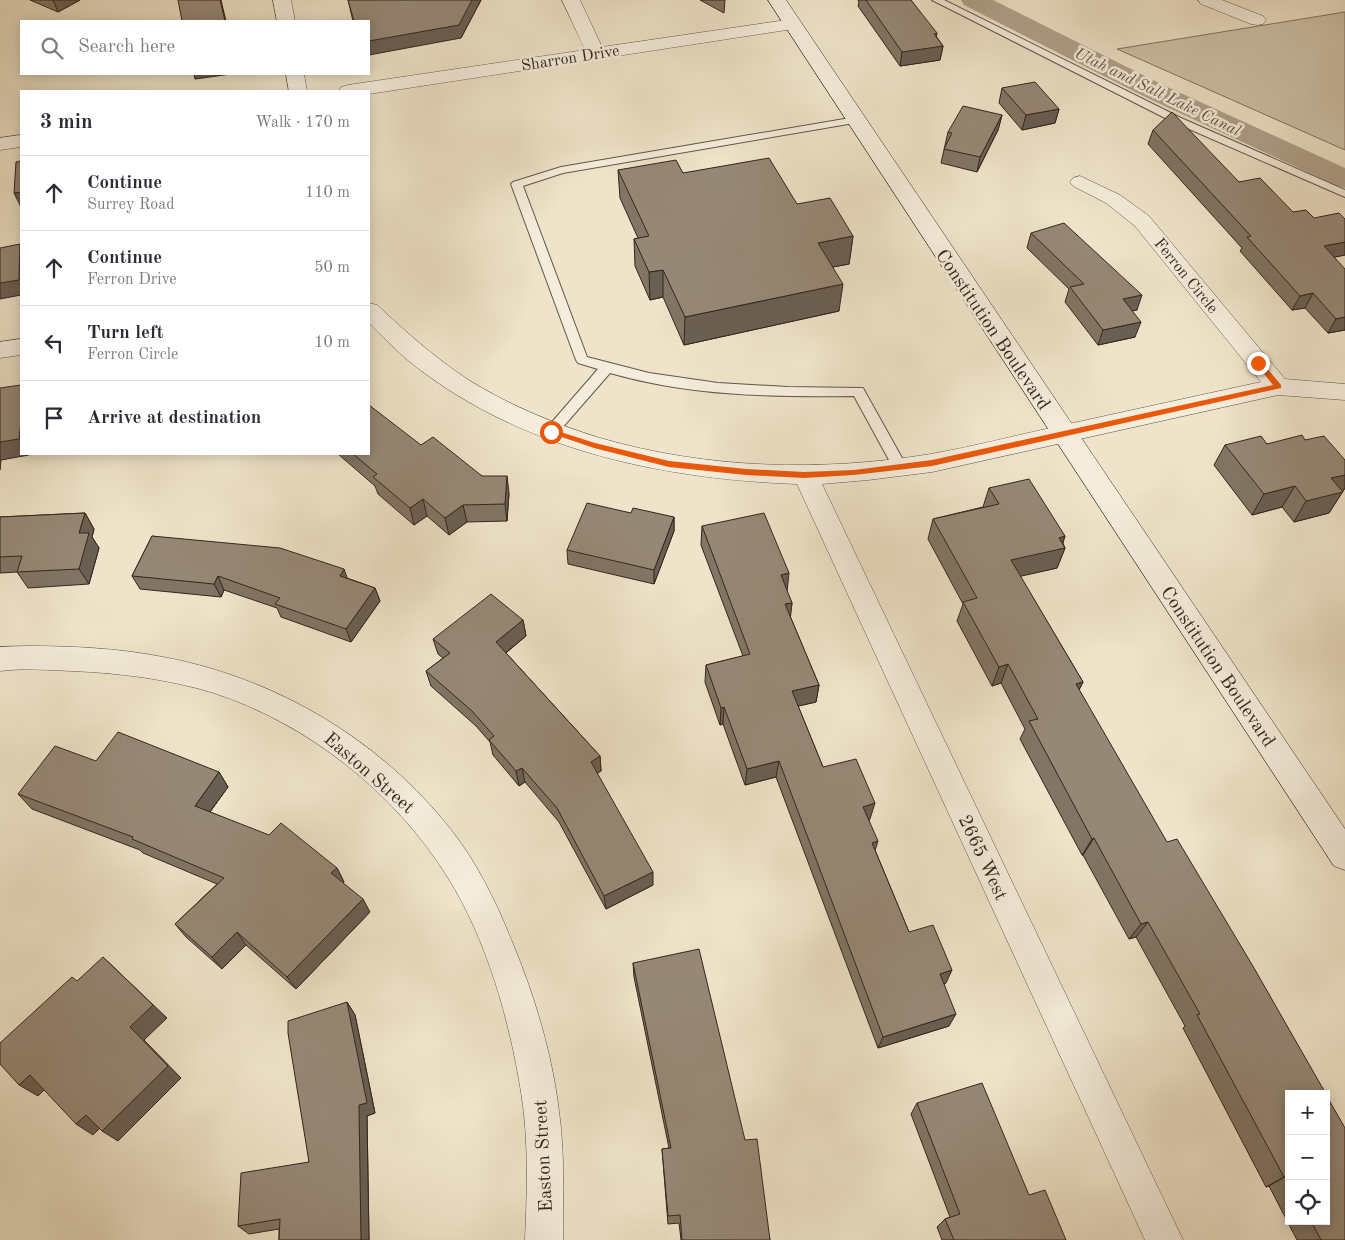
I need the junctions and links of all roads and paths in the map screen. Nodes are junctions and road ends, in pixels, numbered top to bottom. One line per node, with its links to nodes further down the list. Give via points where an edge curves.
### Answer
1 (282, 0): 6 (street)
2 (571, 0): 9 (street)
3 (777, 0): 8 (street, Constitution Boulevard)
4 (937, 0): 17 (lane, via 1177,120)
5 (1207, 0): 7 (street)
6 (286, 20)
7 (1257, 20)
8 (793, 24): 9 (street, Sharron Drive); 13 (street, Constitution Boulevard)
9 (596, 54): 12 (street, Sharron Drive)
10 (295, 75): 11 (street)
11 (298, 90)
12 (355, 90)
13 (856, 120): 21 (lane, via 561,170 517,184 582,360); 25 (street, Constitution Boulevard)
14 (20, 141): 15 (street)
15 (0, 144)
16 (1080, 182): 22 (street, Ferron Circle, via 1113,199 1142,221)
17 (1345, 194)
18 (370, 311): 24 (street, via 390,334 447,378 495,406)
19 (20, 346): 20 (street)
20 (0, 350)
21 (606, 368): 24 (lane); 26 (lane, via 690,385 746,391 858,391)
22 (1278, 387): 23 (street); 25 (street)
23 (1345, 392)
24 (551, 432): 27 (street, via 669,464)
25 (1064, 432): 26 (street, via 932,463); 29 (street, Constitution Boulevard)
26 (900, 467): 27 (street)
27 (804, 475): 31 (street, 2665 West)
28 (0, 659): 30 (street, Easton Street, via 74,658 140,663 207,678 267,700 325,731 387,781 416,810 442,842 471,887 514,992 539,1092 544,1135)
29 (1345, 856)
30 (544, 1240)
31 (1164, 1240)

